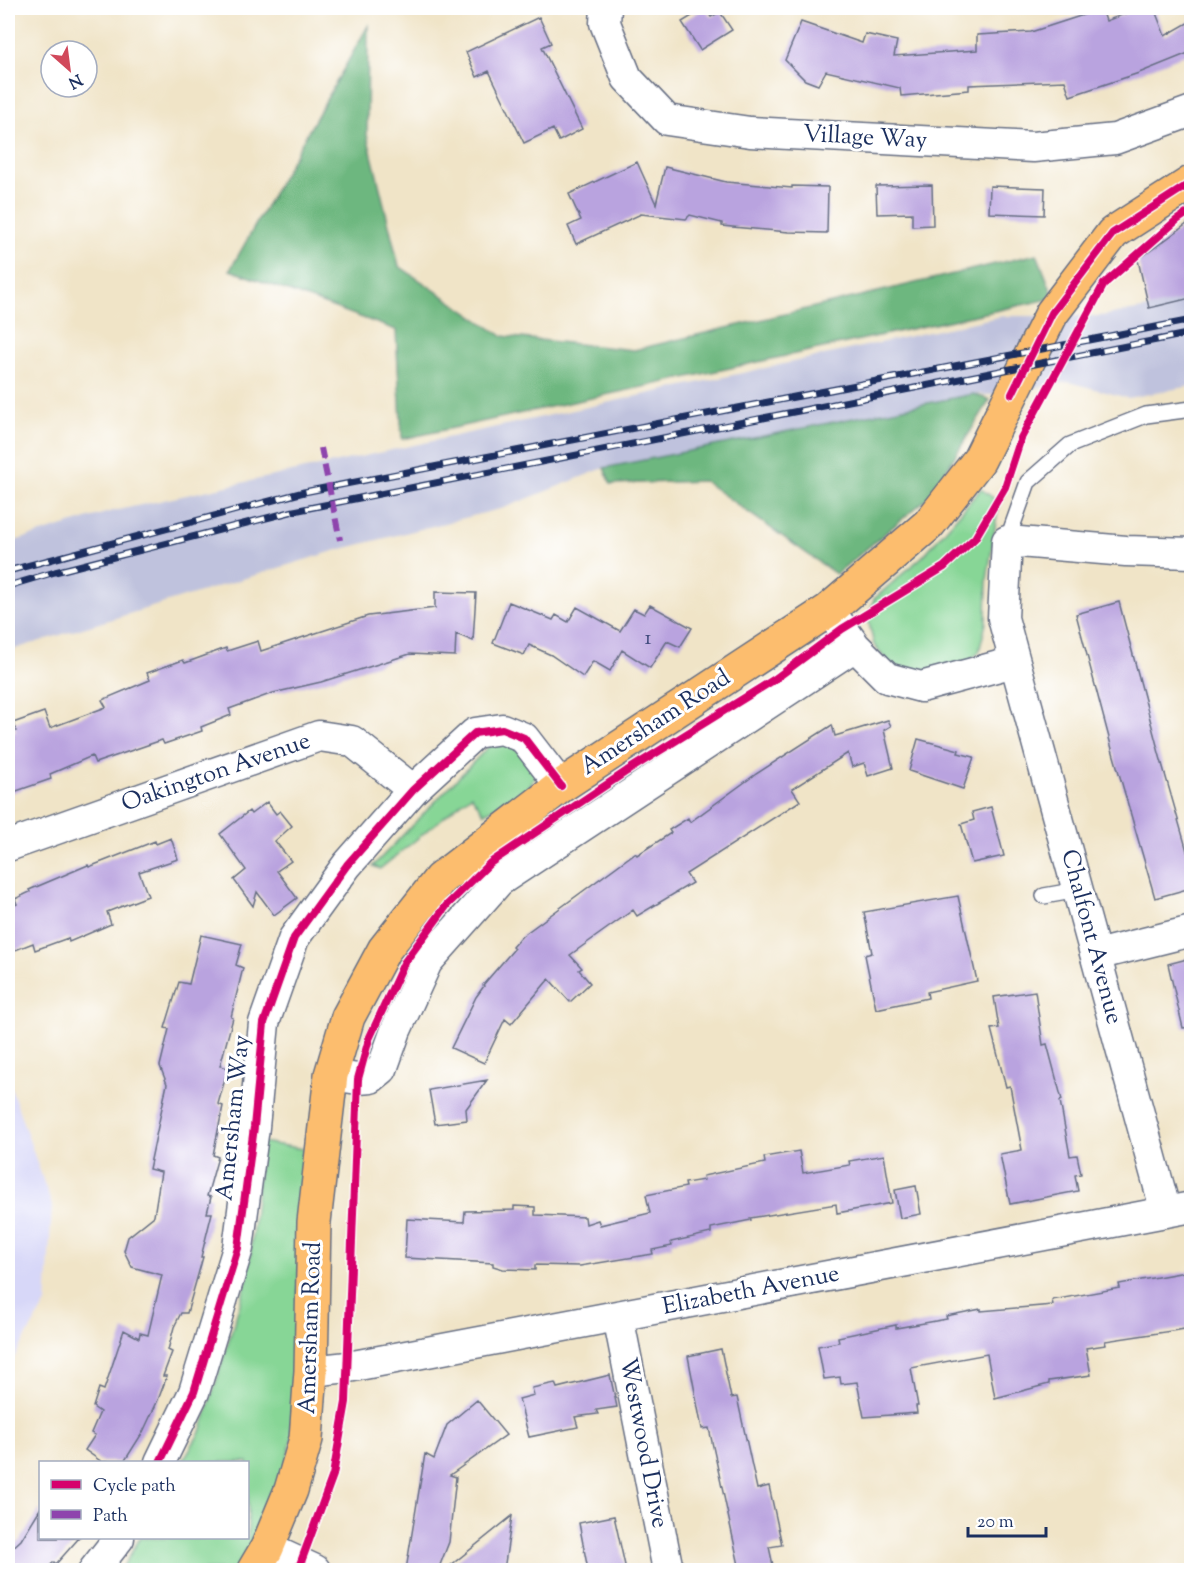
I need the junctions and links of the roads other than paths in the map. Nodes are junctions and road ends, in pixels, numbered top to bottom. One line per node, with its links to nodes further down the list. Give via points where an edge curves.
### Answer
1 (606, 8): 2 (street, Village Way, via 605,23 627,78 667,120 750,132 1033,147 1115,139)
2 (1191, 111)
3 (1191, 182): 7 (main road, Amersham Road, via 1113,233 1052,313 979,460 929,524)
4 (1191, 409): 5 (lane, via 1146,415 1070,445 1028,482)
5 (1007, 541): 6 (street); 9 (street, Chalfont Avenue, via 1003,618)
6 (1191, 553)
7 (829, 609): 8 (street); 10 (main road, Amersham Road)
8 (855, 646): 9 (street, via 887,678 921,687); 17 (street, Amersham Road, via 499,881 427,962 382,1070 371,1078)
9 (1014, 662): 13 (street, Chalfont Avenue)
10 (561, 786): 11 (street, Amersham Way, via 524,738 502,729 475,733); 17 (main road, Amersham Road, via 440,879 384,950 348,1017)
11 (414, 790): 12 (street, Oakington Avenue, via 352,741 319,736); 21 (street, Amersham Way, via 347,865 294,939 264,1023 238,1248 194,1392)
12 (8, 846)
13 (1078, 890): 14 (lane); 16 (street, Chalfont Avenue)
14 (1044, 896)
15 (1191, 931): 16 (street)
16 (1096, 955): 18 (street, Chalfont Avenue)
17 (331, 1075): 20 (main road, Amersham Road, via 315,1222)
18 (1179, 1209): 19 (street, Elizabeth Avenue)
19 (618, 1316): 20 (street, Elizabeth Avenue); 26 (street, Westwood Drive)
20 (310, 1371): 23 (main road, Amersham Road, via 306,1439 291,1490)
21 (160, 1461)
22 (117, 1539): 24 (street)
23 (261, 1559): 25 (street)
24 (94, 1570)
25 (315, 1570)
26 (668, 1570)

